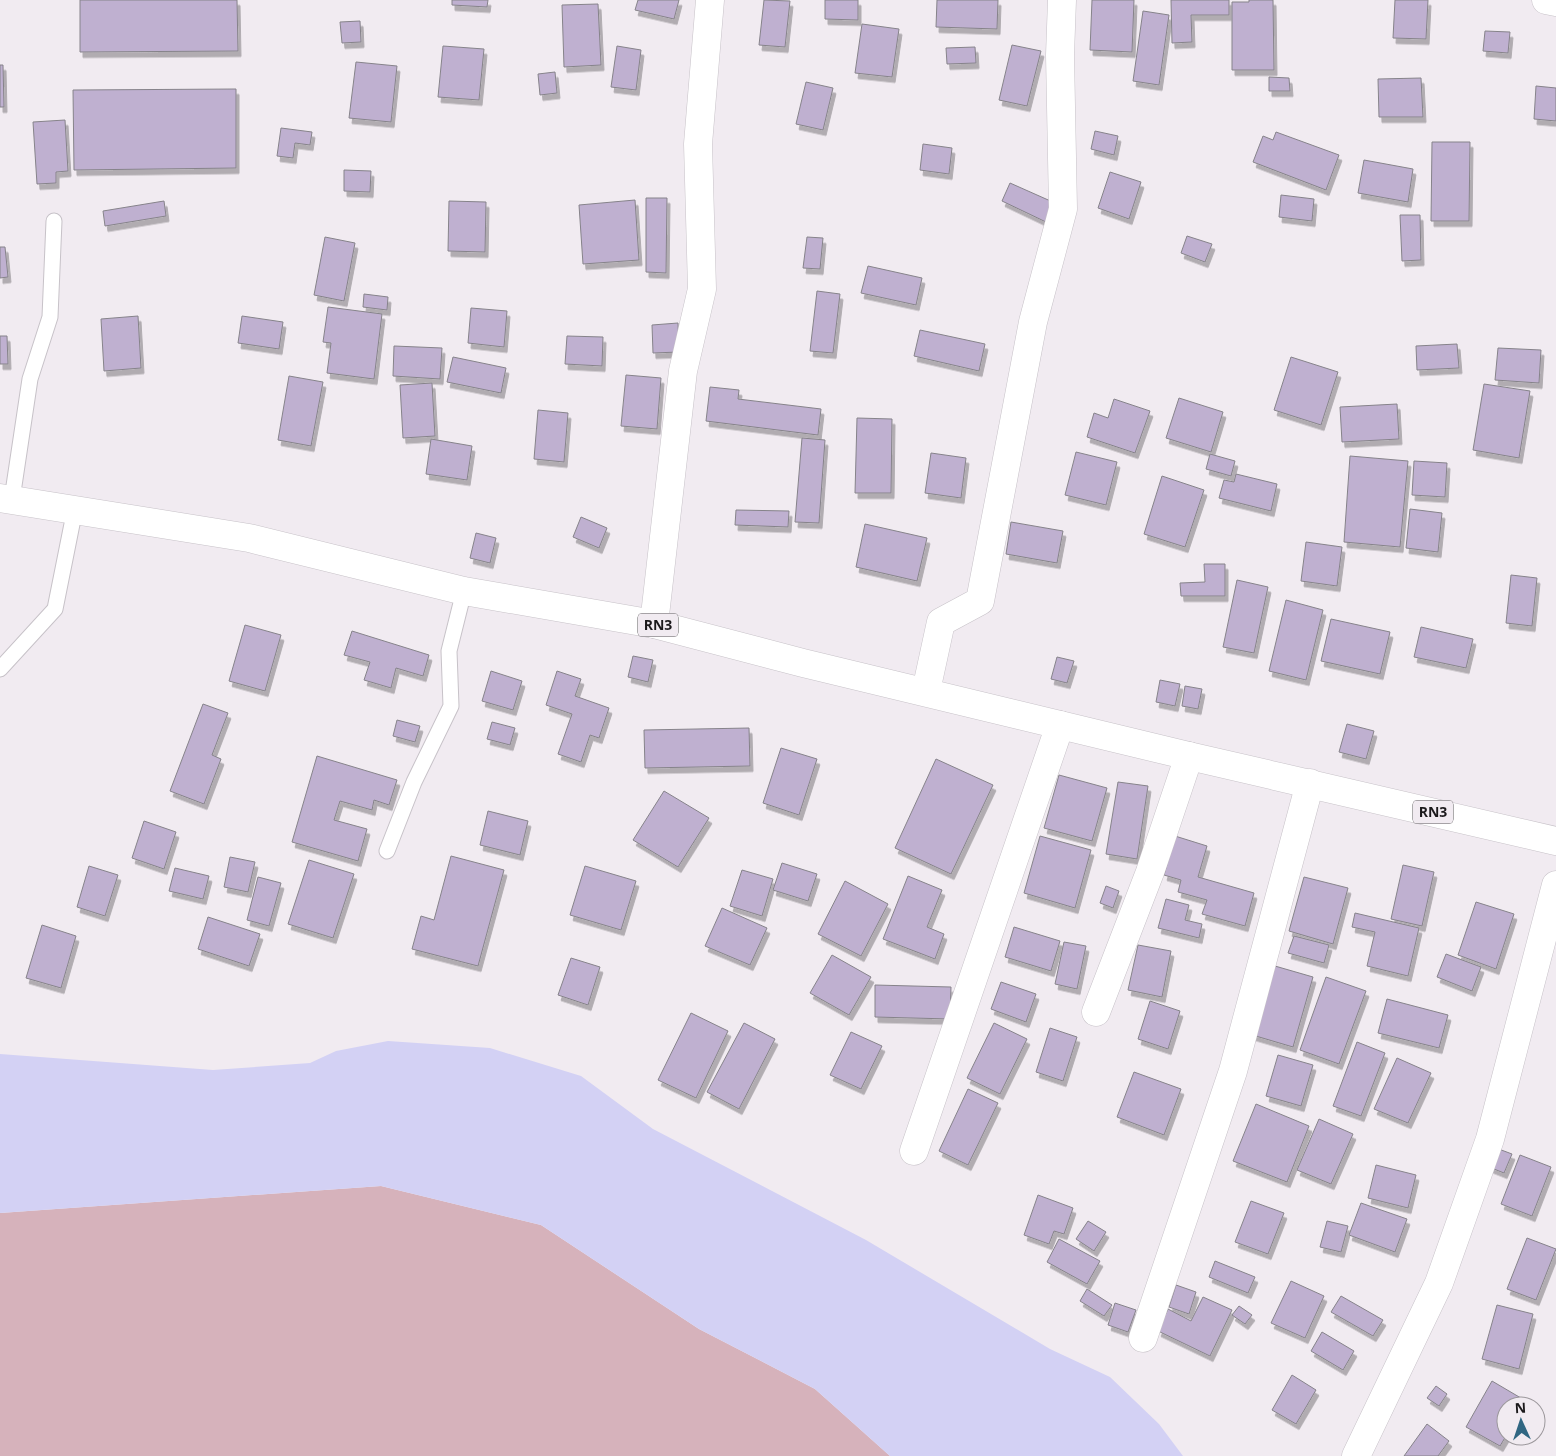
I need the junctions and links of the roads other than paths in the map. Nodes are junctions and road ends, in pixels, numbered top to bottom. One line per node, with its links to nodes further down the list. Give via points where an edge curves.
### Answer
1 (710, 0): 9 (main road, via 698,144 702,288 683,371)
2 (1062, 0): 11 (main road, via 1063,209 1032,322 980,601 941,622)
3 (1546, 0): 4 (main road)
4 (1556, 2)
5 (54, 221): 6 (lane, via 50,317 30,379)
6 (6, 499): 7 (main road, RN3)
7 (76, 508): 8 (main road, RN3, via 249,538); 10 (lane, via 55,609)
8 (464, 591): 9 (main road, RN3); 16 (lane, via 449,651 451,706 414,782)
9 (654, 624): 11 (main road, RN3)
10 (0, 669)
11 (926, 692): 12 (main road, RN3)
12 (1060, 725): 13 (main road, RN3); 19 (main road)
13 (1189, 756): 14 (main road, RN3); 18 (main road, via 1150,872)
14 (1310, 783): 15 (main road, RN3); 20 (main road, via 1232,1071)
15 (1556, 841)
16 (387, 851)
17 (1556, 885): 21 (main road, via 1490,1139 1439,1283)
18 (1096, 1012)
19 (914, 1151)
20 (1143, 1338)
21 (1356, 1456)

